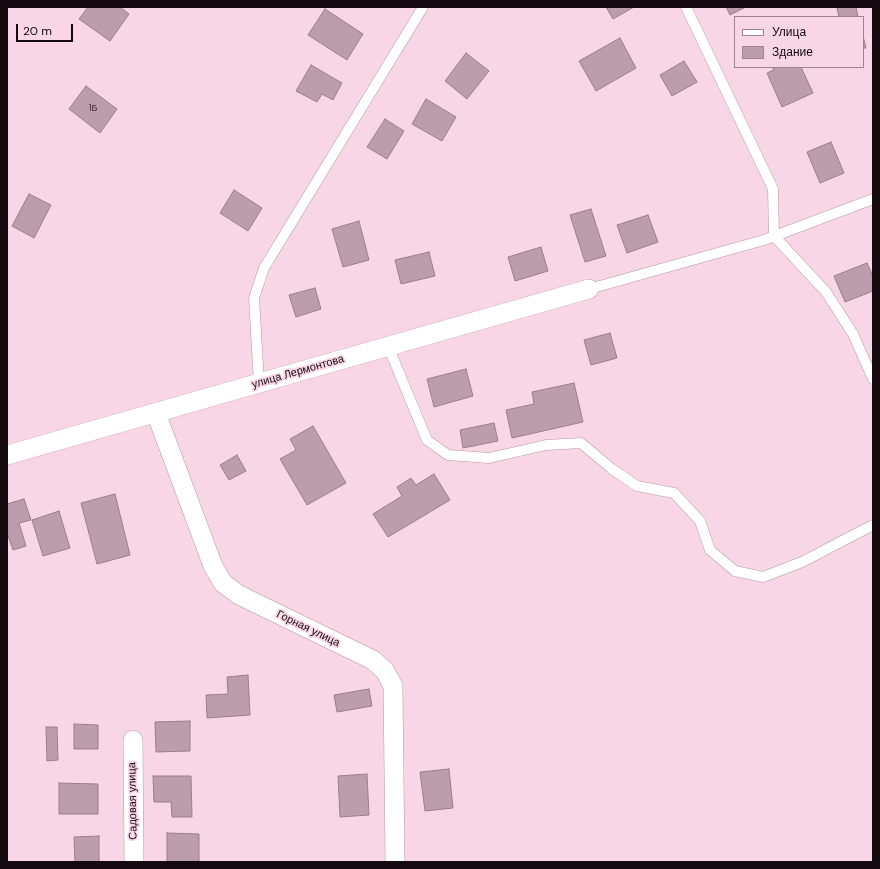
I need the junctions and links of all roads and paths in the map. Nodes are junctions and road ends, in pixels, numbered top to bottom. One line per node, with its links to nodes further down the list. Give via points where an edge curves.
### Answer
1 (423, 7): 8 (lane, via 264,268 254,298)
2 (686, 7): 4 (lane, via 772,189)
3 (873, 199): 4 (lane)
4 (774, 236): 5 (lane); 7 (lane, via 826,292 853,334)
5 (589, 289): 6 (street, улица Лермонтова)
6 (388, 346): 8 (street, улица Лермонтова); 11 (lane, via 427,440 448,456 489,458 546,445 581,443 637,486 674,493 700,521 710,550 734,571 764,577 802,562)
7 (873, 379)
8 (258, 383): 9 (street, улица Лермонтова)
9 (156, 412): 10 (street, улица Лермонтова); 14 (street, Горная улица, via 213,566 223,583 238,595 373,660 385,671 393,686)
10 (7, 455)
11 (873, 525)
12 (133, 740): 13 (street, Садовая улица)
13 (134, 862)
14 (395, 862)

